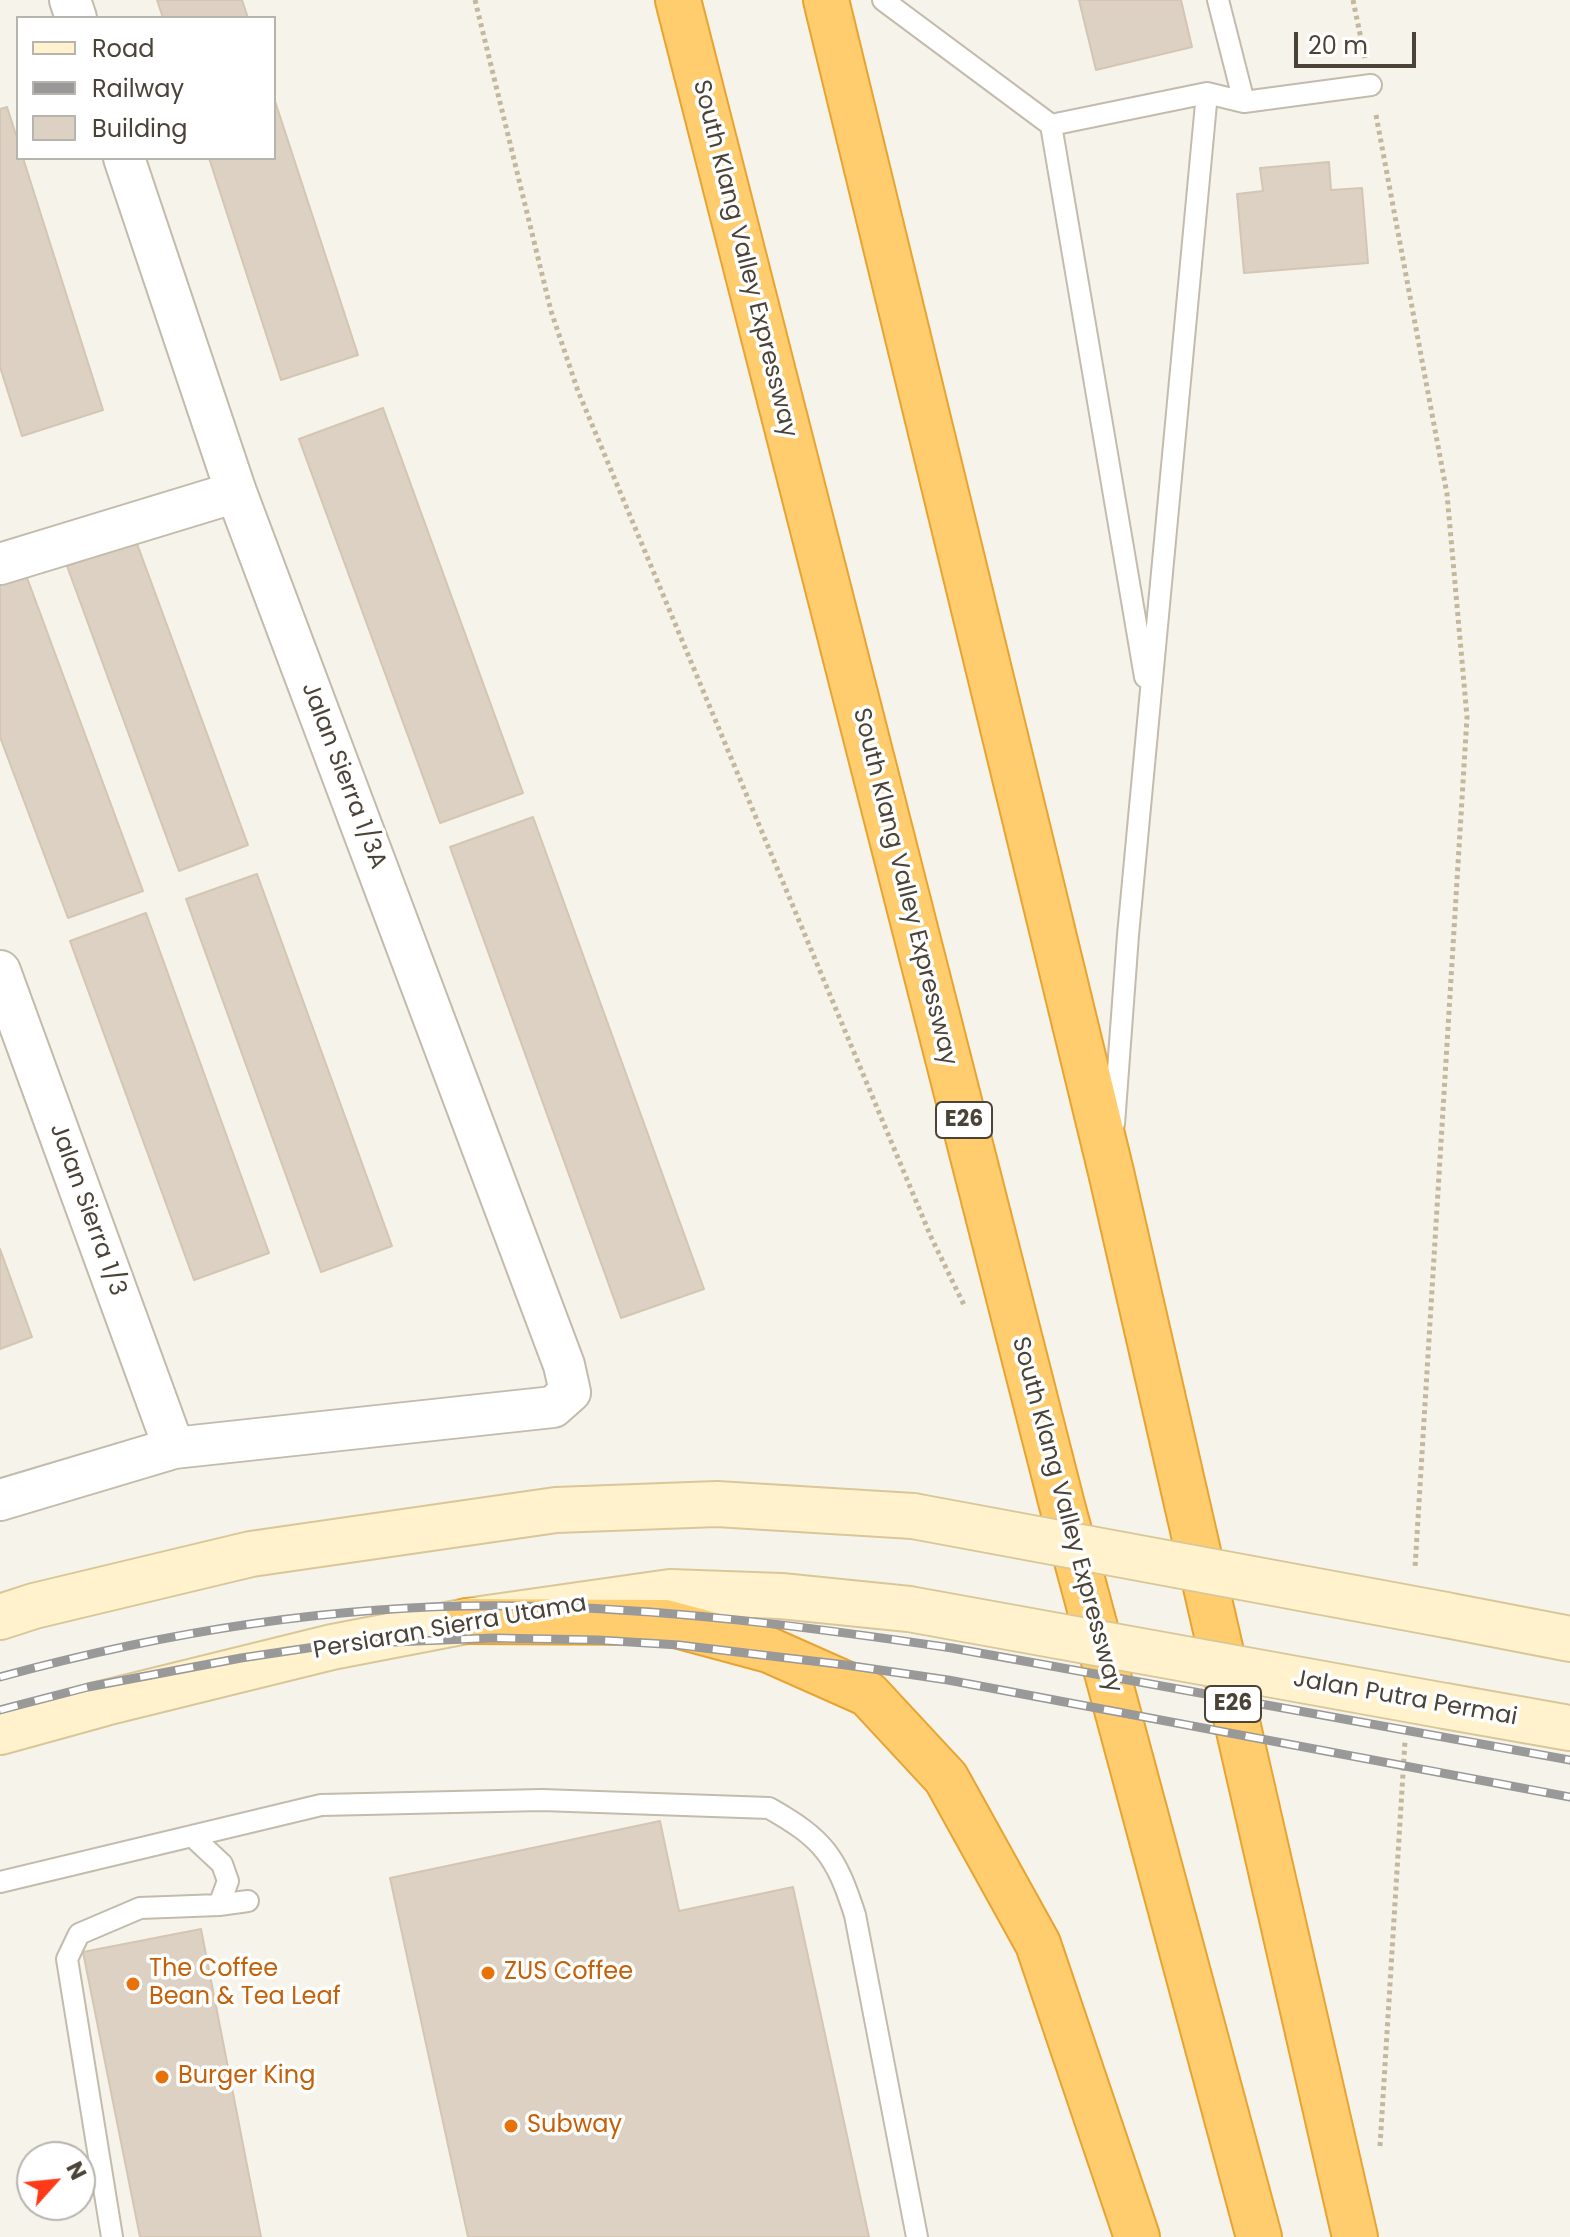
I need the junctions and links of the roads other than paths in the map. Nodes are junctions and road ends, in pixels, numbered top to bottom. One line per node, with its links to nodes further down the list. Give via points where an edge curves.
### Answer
1 (678, 0): 30 (highway, South Klang Valley Expressway / E26, via 1062,1505)
2 (826, 0): 14 (highway, E26)
3 (883, 0): 8 (lane)
4 (1218, 0): 7 (lane)
5 (1371, 85): 7 (lane)
6 (1207, 93): 7 (lane); 8 (lane); 12 (lane)
7 (1244, 102)
8 (1051, 125): 12 (lane)
9 (125, 160): 10 (street, Jalan Sierra 1/3A)
10 (236, 492): 11 (street); 15 (street, Jalan Sierra 1/3A, via 570,1392 553,1407)
11 (0, 564)
12 (1150, 704): 14 (lane)
13 (0, 971): 15 (street, Jalan Sierra 1/3)
14 (1111, 1172): 31 (highway, E26)
15 (174, 1448): 16 (street)
16 (0, 1500)
17 (909, 1609): 19 (main road, Persiaran Sierra Utama, via 670,1592); 21 (main road, Jalan Putra Permai, bridge)
18 (0, 1617): 20 (main road, bridge, via 251,1554 556,1510 717,1504 913,1516)
19 (467, 1621): 22 (main road, Persiaran Sierra Utama, via 332,1647); 29 (highway, via 665,1622 769,1650 868,1694 946,1778 1038,1944)
20 (1570, 1639)
21 (1570, 1728)
22 (0, 1732)
23 (192, 1836): 24 (lane); 26 (lane, via 222,1864 228,1881); 28 (lane, via 321,1805 542,1800 769,1808 828,1851 844,1882 855,1915)
24 (0, 1882)
25 (248, 1901): 26 (lane)
26 (219, 1905): 27 (lane, via 140,1908 79,1934 67,1959)
27 (112, 2237)
28 (917, 2237)
29 (1137, 2237)
30 (1259, 2237)
31 (1355, 2237)

